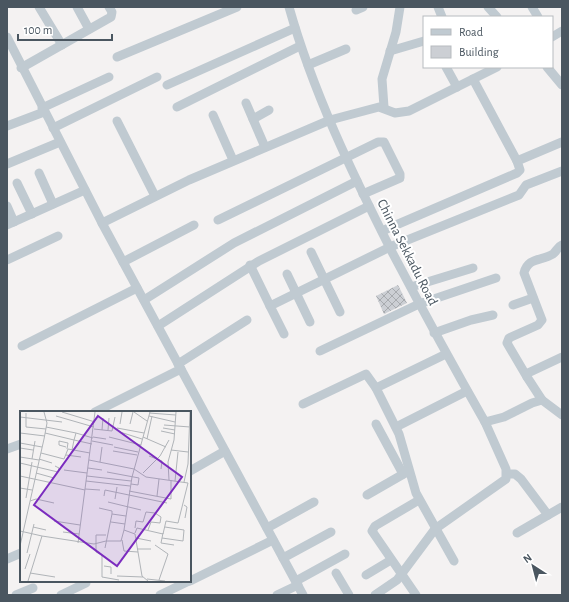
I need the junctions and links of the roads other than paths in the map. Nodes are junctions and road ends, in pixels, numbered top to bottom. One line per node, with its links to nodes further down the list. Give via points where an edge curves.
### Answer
1 (39, 7): 17 (street)
2 (77, 7): 12 (street)
3 (109, 7): 12 (street, via 111,17)
4 (237, 7): 21 (street)
5 (289, 7): 11 (street, Chinna Sekkadu Road)
6 (400, 7): 20 (street)
7 (488, 7): 9 (street)
8 (532, 7): 10 (street)
9 (496, 16)
10 (537, 16)
11 (295, 28): 18 (street, Chinna Sekkadu Road); 32 (street)
12 (89, 29): 17 (street)
13 (562, 31): 14 (street)
14 (553, 36)
15 (7, 37): 22 (street)
16 (423, 41): 20 (street)
17 (62, 45): 25 (street)
18 (300, 46): 24 (street, Chinna Sekkadu Road); 36 (street)
19 (346, 49): 24 (street)
20 (390, 51): 37 (street, via 382,79)
21 (117, 57)
22 (17, 58): 23 (street); 25 (street)
23 (7, 62)
24 (308, 65): 43 (street, Chinna Sekkadu Road)
25 (21, 68): 38 (street)
26 (447, 68): 34 (street)
27 (491, 68): 31 (street)
28 (548, 68): 33 (street)
29 (109, 77): 38 (street)
30 (157, 77): 45 (street)
31 (473, 79): 34 (street); 51 (street)
32 (167, 85)
33 (562, 85)
34 (457, 87): 37 (street, via 409,111 395,113)
35 (246, 103): 41 (street)
36 (177, 107)
37 (384, 107): 43 (street)
38 (43, 110): 44 (street); 45 (street)
39 (269, 110): 41 (street)
40 (213, 115): 50 (street)
41 (253, 119): 48 (street)
42 (117, 120): 59 (street)
43 (330, 120): 48 (street); 49 (street, Chinna Sekkadu Road)
44 (7, 126)
45 (52, 128): 46 (street)
46 (60, 142): 52 (street); 57 (street)
47 (562, 142): 51 (street)
48 (265, 147): 50 (street)
49 (346, 158): 55 (street, Chinna Sekkadu Road); 58 (street, via 381,141 386,144 395,162 400,178); 64 (street)
50 (234, 160): 59 (street)
51 (517, 161): 68 (street, via 520,170 517,173)
52 (7, 164)
53 (562, 170): 71 (street, via 526,185 518,195)
54 (39, 173): 60 (street)
55 (357, 181): 58 (street, Chinna Sekkadu Road); 84 (street, via 241,240)
56 (17, 183): 63 (street)
57 (85, 190): 60 (street); 66 (street)
58 (363, 194): 62 (street, Chinna Sekkadu Road)
59 (155, 196): 66 (street)
60 (53, 204): 63 (street)
61 (7, 206): 65 (street)
62 (369, 206): 68 (street, Chinna Sekkadu Road); 75 (street)
63 (32, 214): 65 (street)
64 (218, 220)
65 (11, 223)
66 (102, 223): 74 (street)
67 (194, 225): 74 (street)
68 (382, 231): 71 (street, Chinna Sekkadu Road)
69 (58, 236): 73 (street)
70 (562, 245): 83 (street, via 553,253 532,262 525,269 524,277)
71 (390, 248): 79 (street); 80 (street, Chinna Sekkadu Road)
72 (311, 252): 79 (street)
73 (7, 260)
74 (123, 262): 81 (street)
75 (250, 265): 87 (street); 92 (street)
76 (473, 268): 80 (street)
77 (287, 274): 82 (street)
78 (496, 278): 85 (street)
79 (325, 279): 82 (street); 88 (street)
80 (411, 287): 85 (street, Chinna Sekkadu Road)
81 (137, 288): 84 (street); 95 (street)
82 (296, 293): 87 (street); 91 (street)
83 (533, 298): 86 (street); 100 (street, via 542,316 540,323 507,340)
84 (144, 300): 92 (street)
85 (419, 304): 93 (street, Chinna Sekkadu Road); 96 (street)
86 (513, 305)
87 (270, 306): 94 (street)
88 (340, 312)
89 (493, 315): 93 (street)
90 (247, 320): 99 (street)
91 (310, 322)
92 (158, 326): 99 (street)
93 (434, 333): 97 (street, Chinna Sekkadu Road)
94 (284, 334)
95 (22, 346)
96 (320, 351)
97 (446, 354): 101 (street); 102 (street, Chinna Sekkadu Road)
98 (562, 357): 100 (street, via 528,373)
99 (180, 366): 105 (street); 112 (street)
100 (528, 377): 103 (street)
101 (376, 388): 104 (street, via 366,374); 109 (street)
102 (467, 391): 107 (street, Chinna Sekkadu Road); 109 (street)
103 (542, 400): 106 (street); 107 (street, via 504,417)
104 (303, 404)
105 (97, 411)
106 (562, 415)
107 (485, 422): 115 (street, Chinna Sekkadu Road)
108 (376, 424): 114 (street)
109 (396, 427): 114 (street)
110 (20, 444): 111 (street)
111 (7, 449)
112 (225, 451): 113 (street); 121 (street)
113 (191, 470)
114 (406, 472): 116 (street); 117 (street)
115 (507, 474): 120 (street, via 515,474 520,479); 122 (street, via 503,482)
116 (367, 495)
117 (420, 500): 122 (street); 130 (street, via 372,528)
118 (314, 502): 121 (street)
119 (562, 507): 120 (street)
120 (548, 515): 124 (street)
121 (267, 528): 125 (street)
122 (435, 529): 131 (street); 134 (street)
123 (330, 532): 128 (street)
124 (517, 533)
125 (273, 540): 128 (street); 135 (street)
126 (20, 553): 129 (street)
127 (345, 554): 138 (street)
128 (283, 558): 138 (street)
129 (7, 559)
130 (391, 560): 133 (street); 134 (street)
131 (454, 561)
132 (336, 573): 145 (street)
133 (366, 575)
134 (401, 576): 146 (street); 147 (street)
135 (191, 581)
136 (188, 582): 142 (street)
137 (86, 583): 141 (street)
138 (297, 583): 143 (street); 144 (street)
139 (33, 588): 140 (street)
140 (16, 595)
141 (61, 595)
142 (160, 595)
143 (277, 595)
144 (303, 595)
145 (350, 595)
146 (375, 595)
147 (416, 595)

